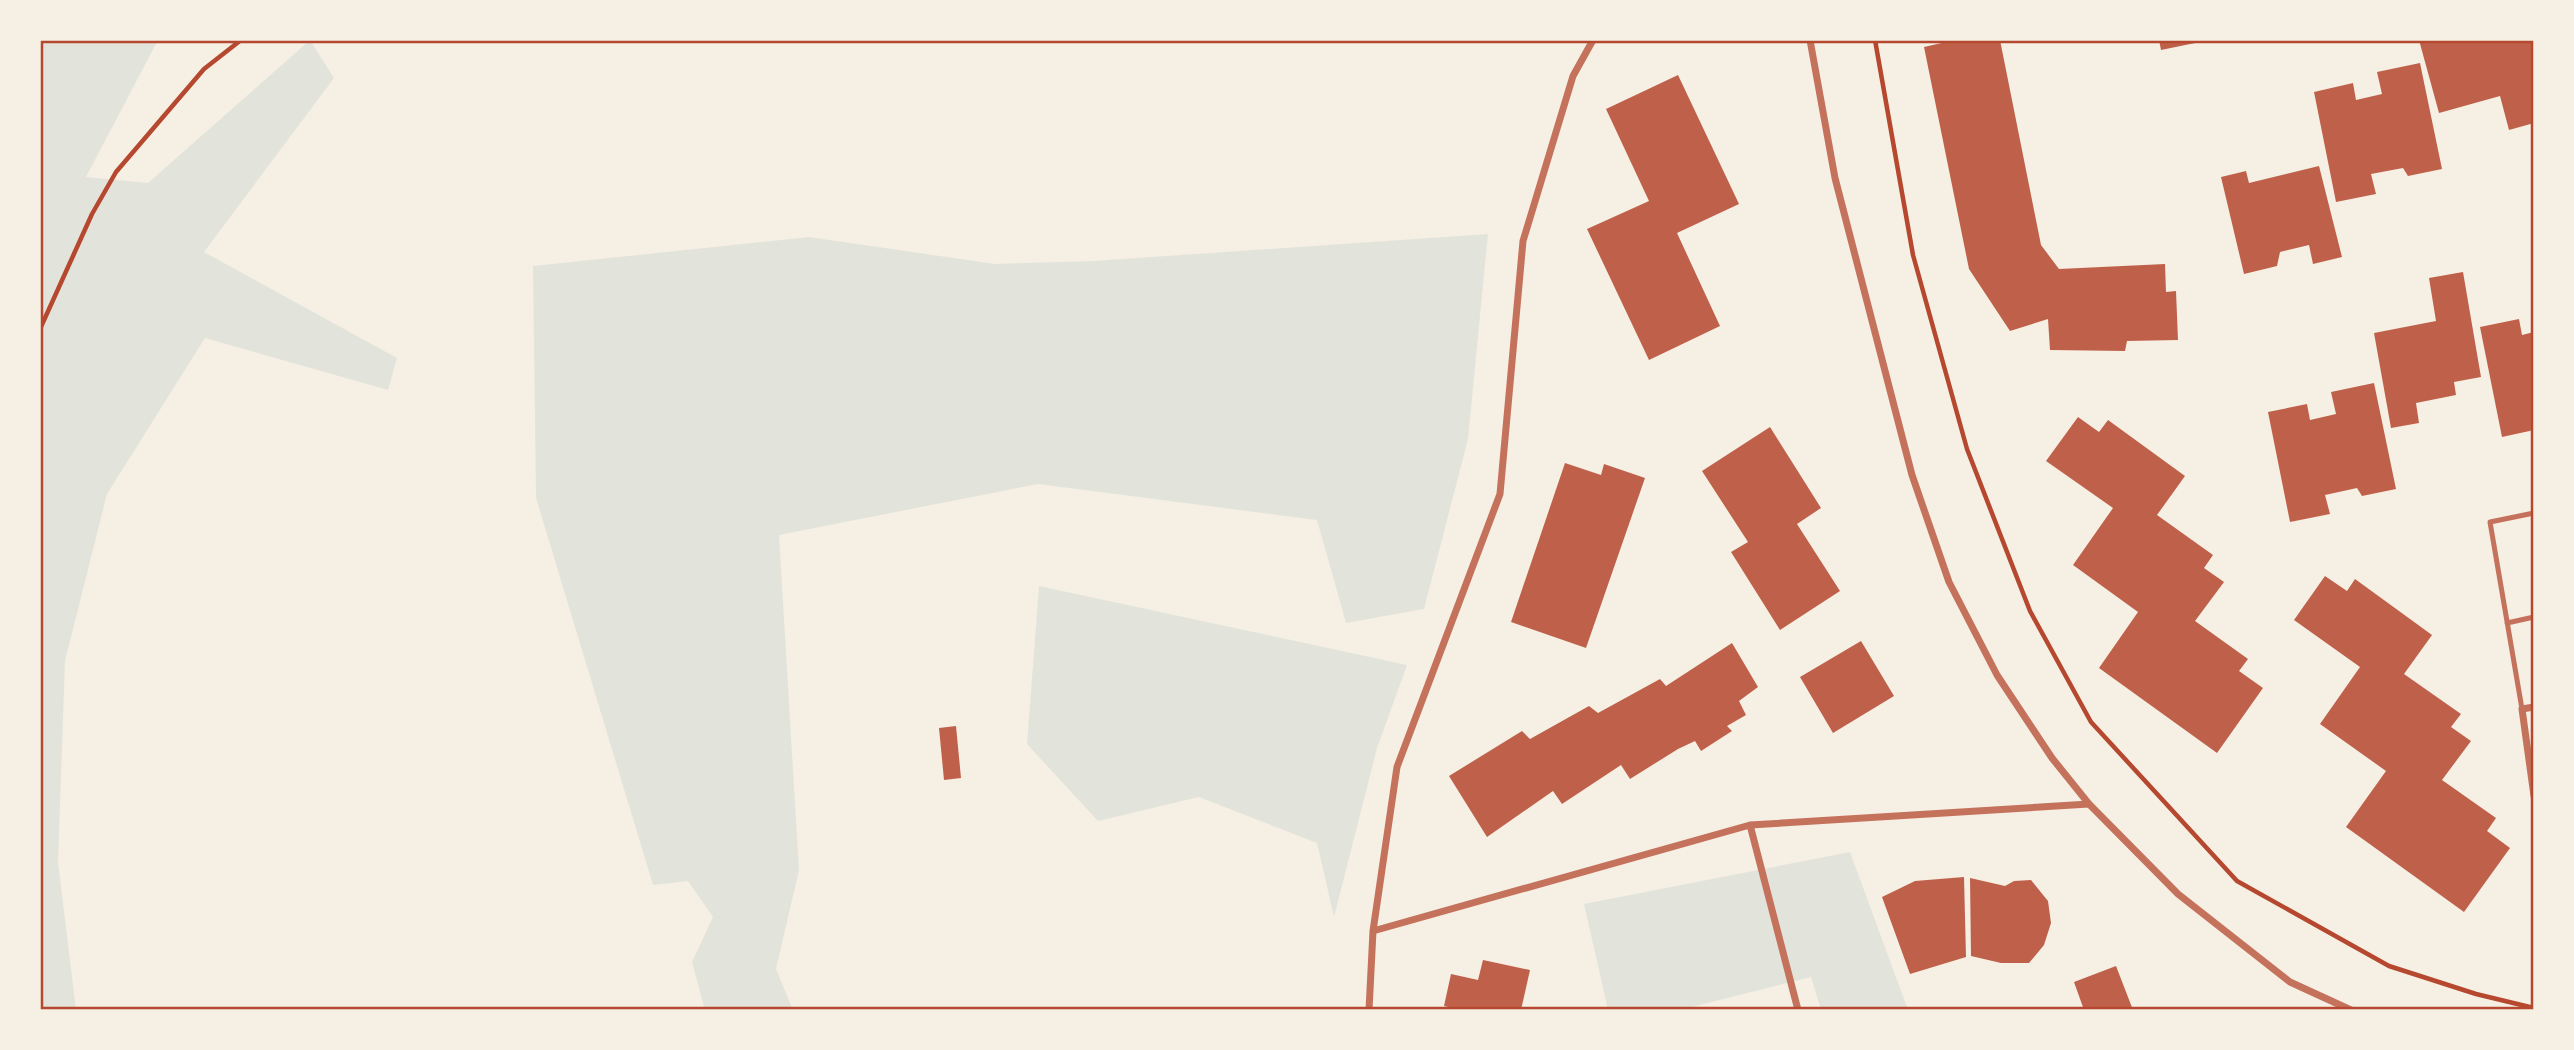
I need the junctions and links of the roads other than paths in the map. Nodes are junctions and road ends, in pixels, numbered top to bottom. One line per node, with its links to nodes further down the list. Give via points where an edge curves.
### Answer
1 (1592, 40): 11 (street, via 1573,76 1523,241 1500,494 1397,767)
2 (1810, 40): 9 (street, via 1835,178 1912,475 1949,582 1997,675)
3 (2534, 513): 5 (lane, via 2490,522)
4 (2534, 617): 5 (lane)
5 (2507, 623): 7 (lane)
6 (2534, 707): 7 (street)
7 (2522, 709): 8 (street)
8 (2534, 796)
9 (2089, 804): 10 (street); 14 (street, via 2178,894 2290,982)
10 (1750, 825): 11 (street); 13 (street)
11 (1373, 931): 12 (street)
12 (1369, 1010)
13 (1798, 1010)
14 (2351, 1010)

